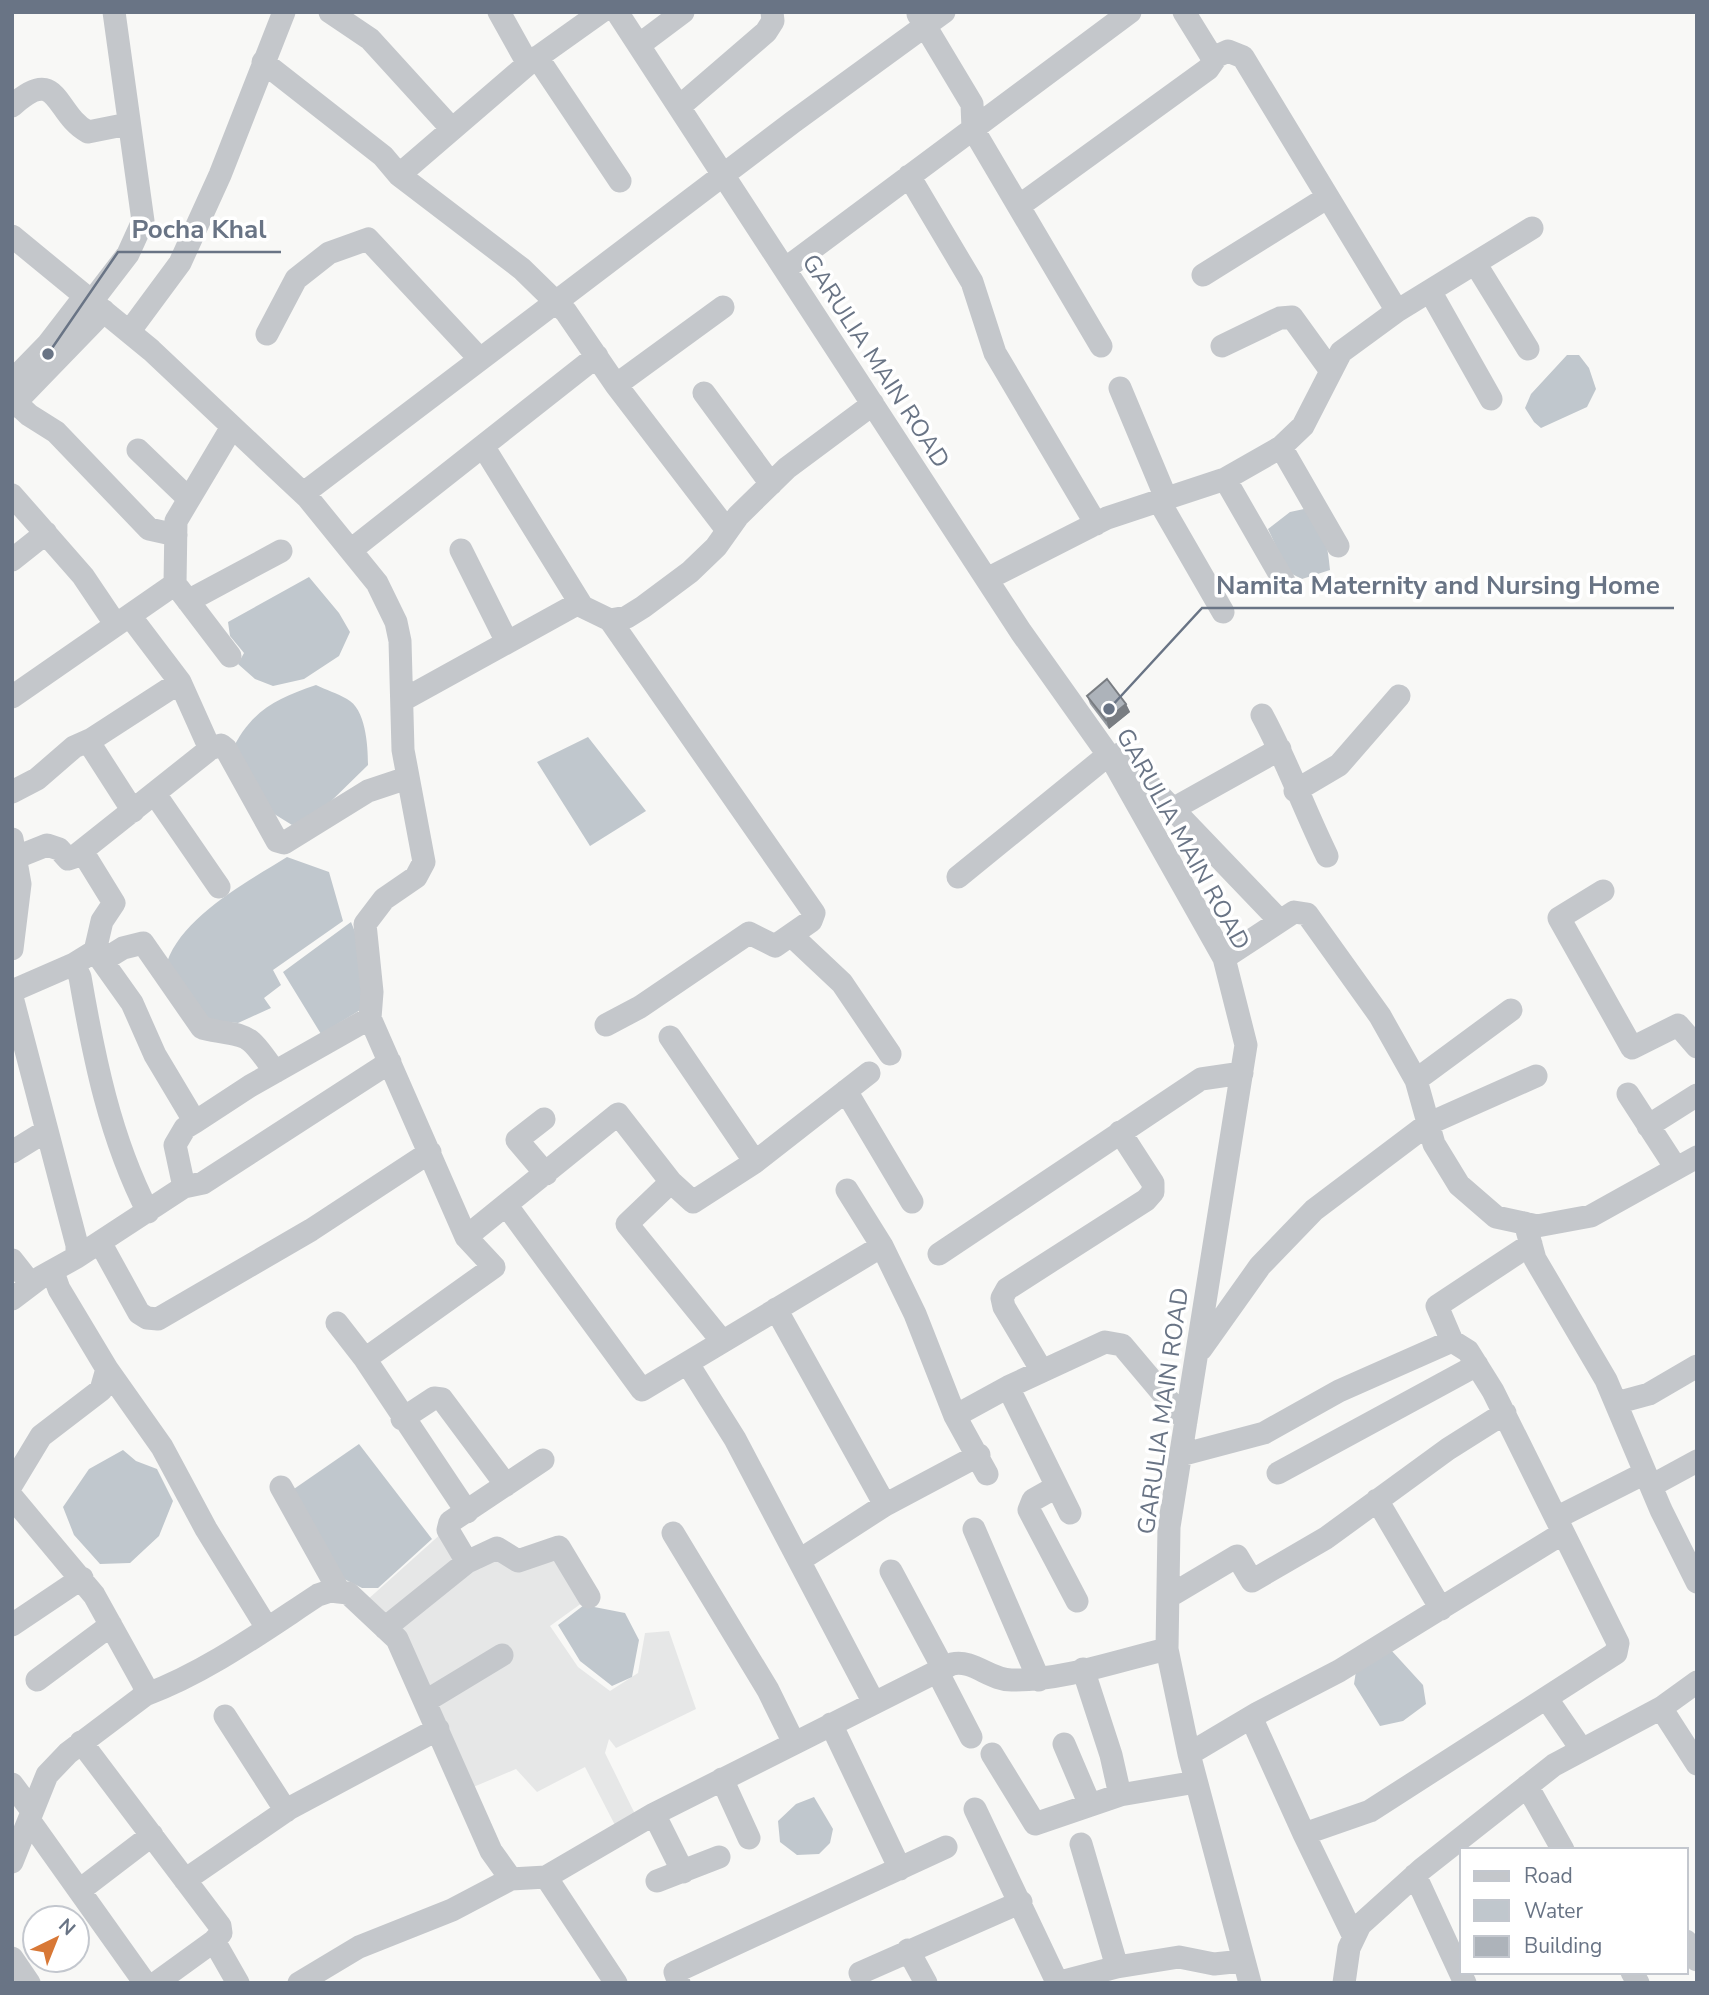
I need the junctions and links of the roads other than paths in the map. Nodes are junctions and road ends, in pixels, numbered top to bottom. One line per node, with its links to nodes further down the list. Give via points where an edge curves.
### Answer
1 (114, 12): 18 (street)
2 (284, 12): 15 (street)
3 (330, 12): 19 (street, via 370,39)
4 (601, 12): 14 (street)
5 (617, 12): 12 (street, GARULIA MAIN ROAD)
6 (683, 12): 12 (street)
7 (772, 12): 17 (street, via 773,21 766,32)
8 (1130, 12): 20 (street)
9 (1184, 12): 13 (street, via 1210,54)
10 (502, 14): 14 (street)
11 (929, 17): 20 (street, via 972,104); 22 (street)
12 (639, 45): 17 (street, GARULIA MAIN ROAD)
13 (1217, 56): 25 (street, via 1228,51 1243,57); 26 (street, via 1208,69)
14 (533, 60): 19 (street); 24 (street)
15 (263, 62): 21 (street, via 383,156); 37 (street, via 180,263)
16 (12, 106): 18 (street, via 35,89 45,88 88,132)
17 (679, 107): 22 (street, GARULIA MAIN ROAD)
18 (128, 124): 34 (street, via 143,221 128,254)
19 (452, 129): 21 (street)
20 (973, 129): 23 (street); 26 (street)
21 (399, 175): 33 (street)
22 (723, 175): 30 (street, GARULIA MAIN ROAD); 33 (street)
23 (909, 176): 30 (street); 61 (street, via 972,282 995,353)
24 (620, 181)
25 (1328, 197): 31 (street); 36 (street)
26 (1019, 206): 39 (street)
27 (1532, 228): 29 (street)
28 (13, 238): 34 (street)
29 (1475, 263): 32 (street); 41 (street)
30 (785, 269): 50 (street, GARULIA MAIN ROAD)
31 (1203, 275)
32 (1430, 291): 36 (street); 49 (street)
33 (555, 301): 42 (street); 43 (street)
34 (94, 303): 37 (street); 48 (street, via 48,344)
35 (723, 306): 45 (street)
36 (1397, 311): 44 (street, via 1340,352)
37 (129, 332): 51 (street)
38 (267, 334): 43 (street, via 296,279 329,253 368,239)
39 (1101, 346)
40 (1222, 346): 44 (street, via 1280,318 1292,317)
41 (1528, 349)
42 (597, 356): 45 (street); 52 (street)
43 (479, 358): 57 (street)
44 (1331, 370): 53 (street, via 1303,426)
45 (616, 385): 62 (street)
46 (1120, 388): 60 (street)
47 (705, 393): 56 (street)
48 (13, 396): 64 (street, via 29,415 56,432 149,529)
49 (1491, 399)
50 (873, 404): 56 (street); 70 (street, GARULIA MAIN ROAD)
51 (232, 427): 57 (street); 59 (street)
52 (484, 446): 66 (street); 73 (street)
53 (1281, 447): 55 (street); 65 (street)
54 (138, 450): 59 (street)
55 (1225, 479): 60 (street); 71 (street)
56 (771, 484): 62 (street)
57 (304, 494): 66 (street)
58 (12, 495): 63 (street)
59 (189, 499): 64 (street, via 176,521)
60 (1163, 500): 61 (street); 74 (street)
61 (1096, 524): 70 (street)
62 (727, 530): 75 (street, via 690,572 627,617)
63 (46, 533): 69 (street); 76 (street)
64 (176, 535): 72 (street)
65 (1338, 546)
66 (351, 550): 82 (street, via 377,583 396,622)
67 (461, 550): 77 (street)
68 (281, 551): 72 (street)
69 (12, 560)
70 (987, 579): 85 (street, GARULIA MAIN ROAD)
71 (1286, 584)
72 (182, 592): 76 (street); 78 (street)
73 (582, 606): 75 (street); 77 (street, via 577,604)
74 (1223, 612)
75 (610, 620): 101 (street, via 811,905 811,921)
76 (123, 621): 79 (street); 80 (street)
77 (507, 642): 82 (street)
78 (230, 656)
79 (180, 682): 84 (street); 86 (street)
80 (13, 696)
81 (1399, 696): 89 (street, via 1339,765)
82 (403, 700): 88 (street)
83 (1262, 715): 87 (street)
84 (88, 741): 90 (street); 93 (street)
85 (1103, 747): 92 (street, via 1114,748); 97 (street); 104 (street, GARULIA MAIN ROAD)
86 (210, 749): 88 (street, via 220,745 226,749 277,841 284,843 368,791); 91 (street)
87 (1280, 749): 89 (street); 92 (street)
88 (407, 778): 109 (street, via 424,862 416,877 384,899 365,925)
89 (1295, 791): 96 (street)
90 (12, 792)
91 (155, 794): 93 (street); 98 (street)
92 (1171, 810): 100 (street)
93 (133, 811): 94 (street)
94 (82, 851): 95 (street, via 68,859 47,845); 103 (street, via 114,903 102,921)
95 (13, 852): 102 (street, via 20,884)
96 (1327, 856)
97 (958, 877)
98 (219, 887)
99 (1603, 891): 112 (street, via 1559,918 1632,1048 1678,1025)
100 (1280, 921): 104 (street); 120 (street, via 1294,912 1307,914 1380,1016)
101 (792, 936): 110 (street, via 775,946 749,933); 113 (street, via 842,983)
102 (12, 949)
103 (98, 956): 105 (street); 116 (street, via 144,943 202,1028 242,1034 257,1045); 125 (street, via 132,1003 155,1055)
104 (1224, 958): 118 (street, GARULIA MAIN ROAD, via 1246,1045)
105 (74, 964): 106 (street); 140 (street, via 117,1141)
106 (12, 991)
107 (12, 997): 115 (street)
108 (1511, 1010): 120 (street)
109 (370, 1018): 114 (street); 116 (street)
110 (606, 1025)
111 (670, 1037): 132 (street)
112 (1697, 1047)
113 (890, 1054)
114 (390, 1062): 131 (street); 136 (street, via 203,1183)
115 (20, 1065): 128 (street)
116 (275, 1072): 125 (street)
117 (869, 1073): 121 (street)
118 (1242, 1073): 129 (street, via 1201,1079); 155 (street, GARULIA MAIN ROAD)
119 (1536, 1076): 126 (street)
120 (1416, 1080): 126 (street)
121 (846, 1091): 132 (street); 138 (street)
122 (1628, 1094): 127 (street)
123 (1697, 1095): 127 (street)
124 (544, 1119): 134 (street, via 517,1140)
125 (195, 1122): 136 (street, via 174,1145)
126 (1428, 1124): 141 (street, via 1434,1144 1459,1185 1496,1217); 155 (street, via 1323,1202 1292,1231 1260,1266)
127 (1648, 1126): 133 (street)
128 (46, 1131): 130 (street); 146 (street)
129 (1120, 1132): 145 (street); 161 (street, via 1153,1183 1153,1192 1007,1289 1002,1298)
130 (12, 1152)
131 (430, 1152): 142 (street); 143 (street, via 311,1230 158,1319 139,1313)
132 (755, 1162): 135 (street, via 693,1202)
133 (1689, 1167): 141 (street, via 1591,1216 1537,1226)
134 (546, 1174): 135 (street, via 618,1114); 139 (street)
135 (671, 1182): 153 (street, via 627,1224)
136 (184, 1187): 140 (street)
137 (847, 1190): 144 (street)
138 (912, 1202)
139 (507, 1206): 142 (street); 157 (street, via 642,1390)
140 (148, 1212): 143 (street)
141 (1528, 1233): 154 (street, via 1437,1306); 163 (street, via 1535,1259)
142 (466, 1237): 156 (street, via 494,1268)
143 (101, 1244): 146 (street)
144 (882, 1246): 151 (street); 165 (street)
145 (939, 1254)
146 (77, 1257): 148 (street)
147 (12, 1260): 149 (street)
148 (53, 1272): 149 (street); 160 (street, via 58,1289)
149 (31, 1284): 150 (street)
150 (12, 1299)
151 (776, 1309): 153 (street); 179 (street)
152 (337, 1323): 156 (street)
153 (722, 1341): 157 (street)
154 (1451, 1341): 158 (street, via 1468,1351); 168 (street, via 1339,1391 1264,1433)
155 (1197, 1354): 167 (street, GARULIA MAIN ROAD)
156 (365, 1359): 166 (street)
157 (688, 1364): 185 (street, via 735,1439)
158 (1477, 1366): 164 (street); 171 (street)
159 (1697, 1366): 163 (street, via 1649,1394)
160 (107, 1369): 173 (street, via 101,1390 41,1436); 197 (street, via 162,1447)
161 (1042, 1371): 162 (street); 167 (street, via 1105,1342 1122,1345)
162 (1008, 1387): 165 (street); 176 (street)
163 (1616, 1403): 172 (street)
164 (1505, 1413): 178 (street); 182 (street)
165 (955, 1416): 179 (street, via 984,1464)
166 (402, 1419): 174 (street, via 434,1398 442,1399); 180 (street)
167 (1186, 1421): 168 (street, GARULIA MAIN ROAD)
168 (1181, 1455): 192 (street, GARULIA MAIN ROAD, via 1170,1527)
169 (544, 1460): 174 (street)
170 (1697, 1461): 172 (street)
171 (1278, 1474)
172 (1648, 1479): 182 (street); 189 (street)
173 (12, 1485)
174 (506, 1485): 180 (street)
175 (281, 1487): 190 (street)
176 (1056, 1487): 181 (street); 193 (street, via 1033,1500 1029,1510)
177 (12, 1497): 188 (street)
178 (1377, 1500): 192 (street, via 1326,1538 1252,1581 1237,1556); 194 (street)
179 (885, 1505): 185 (street)
180 (467, 1512): 186 (street, via 448,1525)
181 (1070, 1513)
182 (1560, 1526): 194 (street); 207 (street, via 1618,1643 1616,1653)
183 (974, 1529): 204 (street)
184 (673, 1534): 217 (street, via 768,1690)
185 (800, 1560): 209 (street)
186 (467, 1562): 191 (street, via 497,1548 518,1561 559,1547); 198 (street)
187 (891, 1571): 202 (street)
188 (82, 1578): 195 (street); 196 (street)
189 (1697, 1582)
190 (339, 1591): 197 (street, via 318,1595); 198 (street, via 348,1593)
191 (589, 1597)
192 (1168, 1597): 199 (street, GARULIA MAIN ROAD)
193 (1077, 1601)
194 (1441, 1609): 212 (street)
195 (12, 1625)
196 (111, 1625): 203 (street); 206 (street)
197 (267, 1628): 206 (street, via 169,1686)
198 (385, 1628): 208 (street, via 397,1639)
199 (1167, 1649): 201 (street); 221 (street, GARULIA MAIN ROAD)
200 (502, 1656): 208 (street)
201 (1083, 1669): 204 (street); 227 (street)
202 (940, 1670): 204 (street, via 966,1662 1002,1681); 209 (street); 215 (street)
203 (37, 1680)
204 (1039, 1680)
205 (1697, 1682): 210 (street)
206 (145, 1695): 216 (street)
207 (1547, 1699): 219 (street); 233 (street, via 1370,1811)
208 (426, 1702): 214 (street)
209 (874, 1703): 213 (street)
210 (1661, 1708): 219 (street); 222 (street)
211 (225, 1716): 230 (street)
212 (1251, 1717): 221 (street); 233 (street)
213 (831, 1724): 217 (street); 241 (street)
214 (438, 1729): 230 (street); 246 (street, via 491,1851)
215 (971, 1737)
216 (81, 1742): 232 (street, via 47,1775); 234 (street)
217 (794, 1743): 223 (street)
218 (1064, 1744): 228 (street)
219 (1582, 1750): 226 (street)
220 (992, 1754): 228 (street, via 1035,1824)
221 (1189, 1754): 224 (street, GARULIA MAIN ROAD)
222 (1697, 1765)
223 (722, 1779): 231 (street); 235 (street)
224 (1196, 1782): 227 (street); 257 (street, GARULIA MAIN ROAD)
225 (12, 1784): 232 (street)
226 (1527, 1786): 238 (street); 243 (street)
227 (1120, 1795): 228 (street)
228 (1090, 1805)
229 (975, 1810): 249 (street)
230 (286, 1811): 245 (street)
231 (654, 1814): 242 (street); 244 (street)
232 (30, 1816): 240 (street); 248 (street)
233 (1304, 1834): 250 (street)
234 (152, 1835): 245 (street); 248 (street)
235 (750, 1838)
236 (1081, 1844): 256 (street)
237 (946, 1847): 241 (street)
238 (1562, 1848)
239 (719, 1857): 242 (street)
240 (12, 1862)
241 (901, 1870): 266 (street, via 675,1972)
242 (683, 1872): 247 (street)
243 (1415, 1875): 250 (street, via 1360,1925); 258 (street)
244 (546, 1877): 246 (street); 265 (street)
245 (185, 1880): 251 (street, via 220,1926 221,1933)
246 (511, 1880): 264 (street, via 452,1910 359,1947)
247 (657, 1881)
248 (80, 1890): 261 (street)
249 (1021, 1902): 253 (street); 268 (street)
250 (1354, 1937): 269 (street)
251 (214, 1941): 262 (street); 263 (street)
252 (1688, 1944): 255 (street)
253 (908, 1950): 259 (street); 267 (street)
254 (12, 1958): 260 (street)
255 (1697, 1960)
256 (1117, 1967): 257 (street, via 1179,1957); 268 (street)
257 (1247, 1972)
258 (1460, 1972)
259 (860, 1973)
260 (29, 1983)
261 (145, 1983)
262 (156, 1983)
263 (238, 1983)
264 (299, 1983)
265 (616, 1983)
266 (679, 1983)
267 (926, 1983)
268 (1056, 1983)
269 (1344, 1983)

